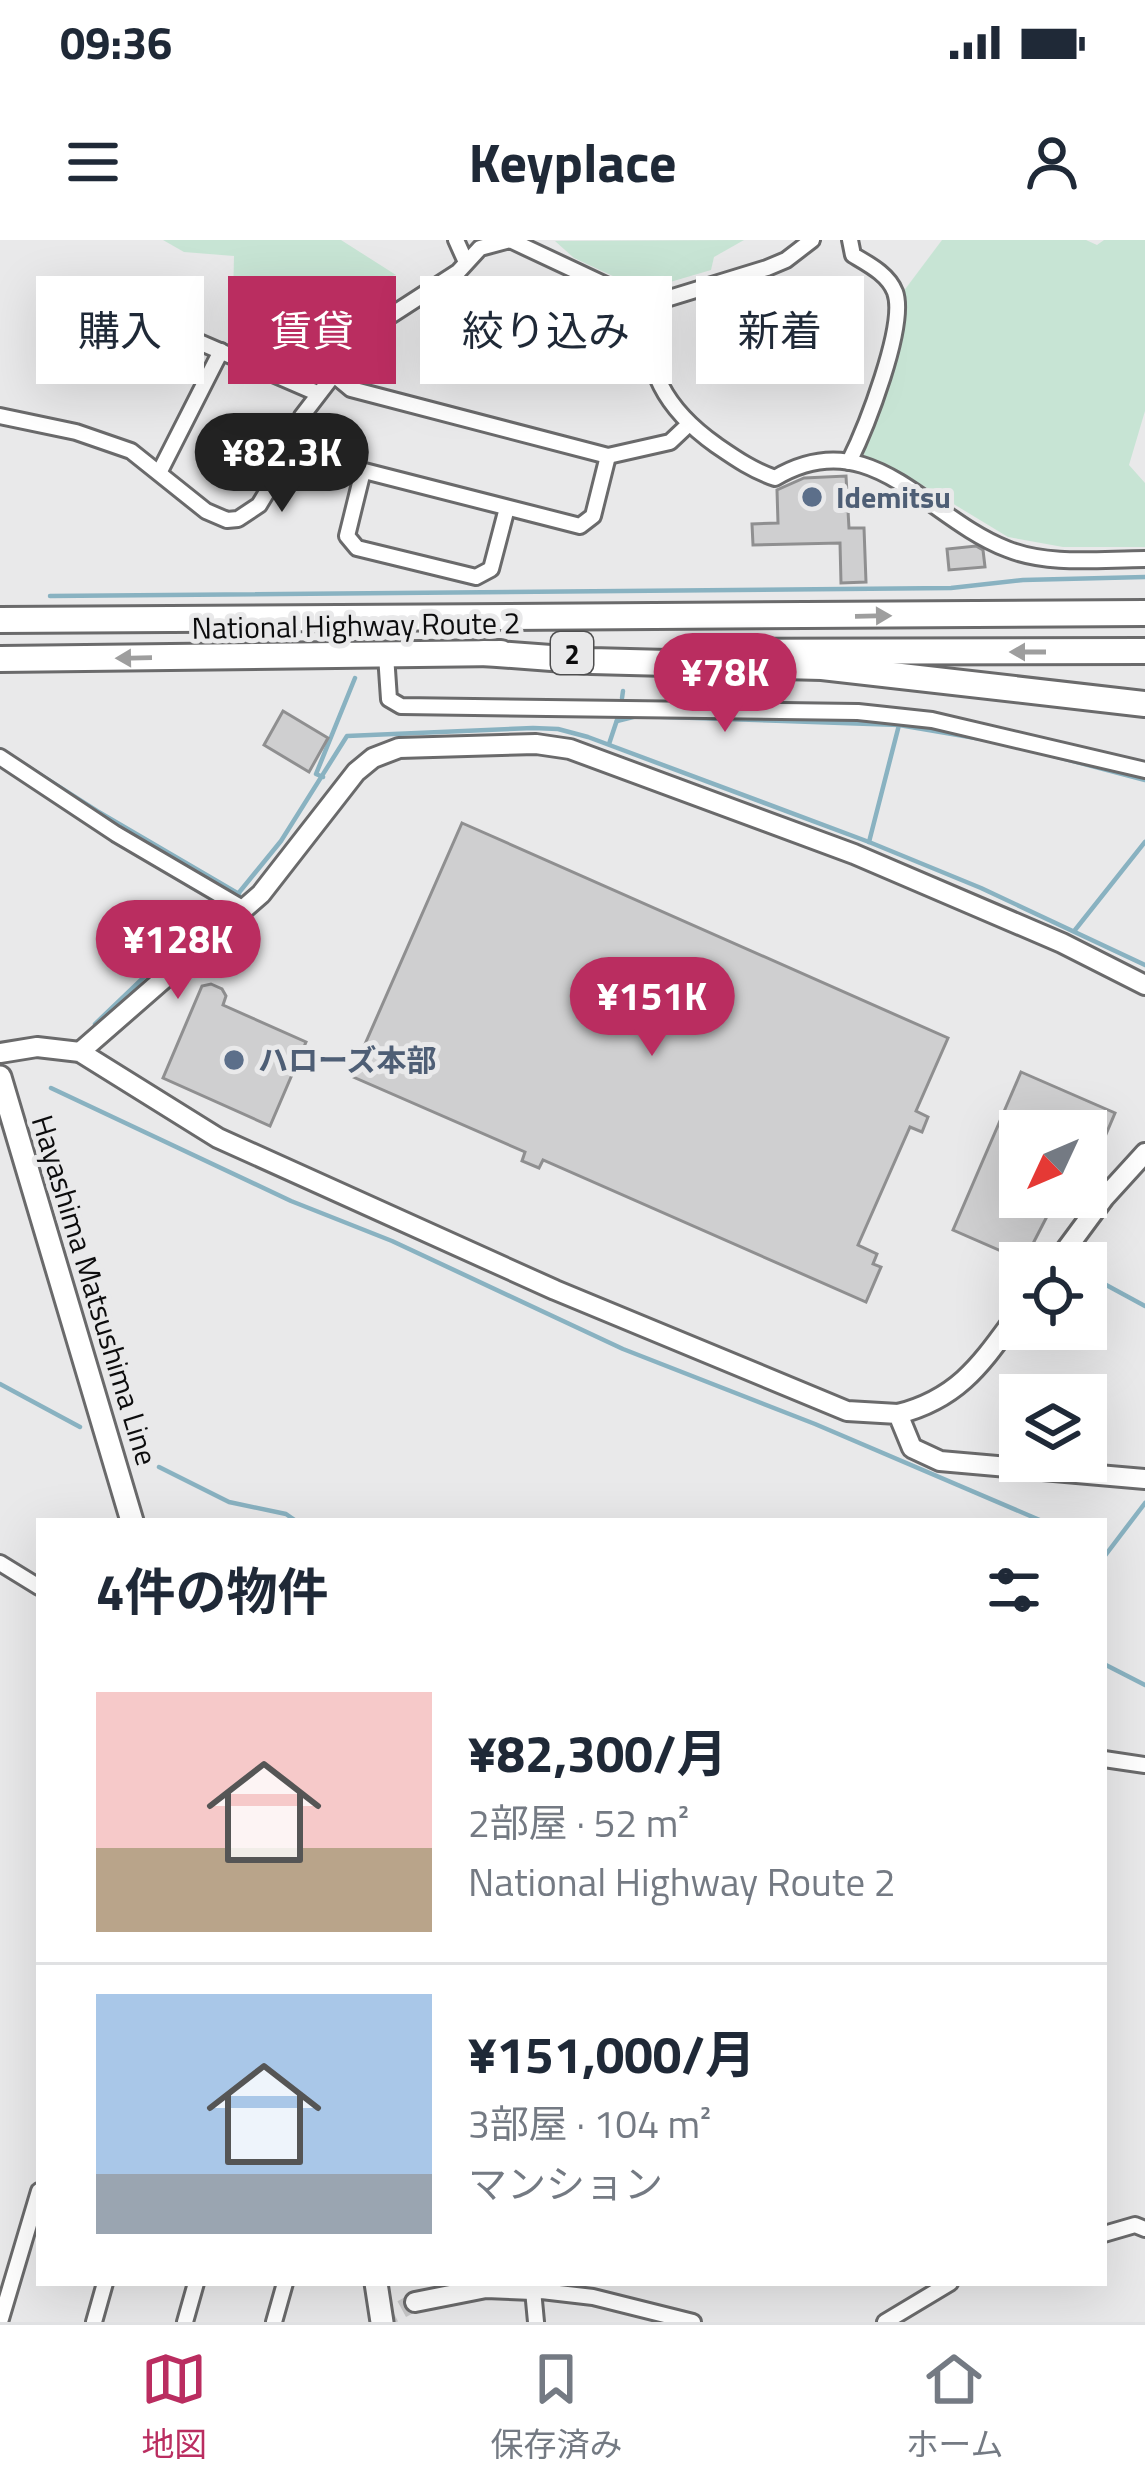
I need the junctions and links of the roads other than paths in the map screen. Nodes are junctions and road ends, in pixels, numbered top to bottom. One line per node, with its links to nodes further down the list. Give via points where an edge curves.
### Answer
1 (457, 240): 4 (street)
2 (812, 240): 6 (street, via 767,268)
3 (850, 240): 18 (street, via 853,255 895,292 896,317 873,408)
4 (465, 260): 5 (street, via 510,241); 7 (street)
5 (586, 276)
6 (672, 297)
7 (396, 314)
8 (204, 344): 9 (street)
9 (221, 352): 13 (street); 19 (street)
10 (325, 384): 13 (street)
11 (345, 384): 17 (street)
12 (659, 384): 15 (street)
13 (317, 393): 16 (street)
14 (0, 416): 19 (street, via 76,432)
15 (688, 424): 17 (street, via 670,442); 18 (street, via 775,478 800,463)
16 (286, 452): 19 (street, via 259,506 238,519 206,511); 20 (street)
17 (608, 456): 21 (street, via 593,516 580,526)
18 (849, 462): 22 (street, via 903,482 1010,551)
19 (160, 471)
20 (363, 471): 21 (street); 21 (street, via 347,536 357,548 476,577 491,569)
21 (507, 508)
22 (1145, 559)
23 (1145, 613): 24 (highway, National Highway Route 2 / 2, one-way to 23)
24 (0, 620)
25 (1145, 651): 26 (highway, National Highway Route 2 / 2, one-way to 26)
26 (484, 653): 27 (highway, National Highway Route 2 / 2); 29 (highway, via 822,668)
27 (386, 655): 28 (highway, National Highway Route 2 / 2, one-way to 28); 31 (street, via 388,699 401,706 858,712 932,720)
28 (0, 659)
29 (1143, 704)
30 (0, 757): 32 (street)
31 (1145, 770)
32 (244, 909): 33 (street, via 374,758 399,748 536,743 854,854); 34 (street)
33 (1145, 985)
34 (80, 1052): 35 (street); 40 (street, via 218,1138 555,1290 847,1412)
35 (0, 1053)
36 (0, 1077): 42 (main road, Hayashima Matsushima Line)
37 (1145, 1153): 38 (street)
38 (1072, 1242)
39 (999, 1338): 40 (street, via 962,1386)
40 (898, 1414): 41 (street, via 912,1448 940,1462)
41 (1145, 1479)
42 (131, 1518)
43 (0, 1563): 44 (street)
44 (36, 1585)
45 (1107, 1759): 46 (street)
46 (1145, 1765)
47 (36, 2201): 57 (street)
48 (1145, 2229): 49 (street)
49 (1107, 2233)
50 (104, 2286): 58 (street)
51 (195, 2286): 59 (street)
52 (285, 2286): 60 (street)
53 (376, 2286): 61 (main road)
54 (945, 2286): 64 (street)
55 (533, 2290): 56 (street, via 486,2288); 62 (street); 63 (street)
56 (415, 2302)
57 (0, 2322)
58 (94, 2322)
59 (185, 2322)
60 (274, 2322)
61 (382, 2322)
62 (536, 2322)
63 (693, 2322)
64 (885, 2322)

